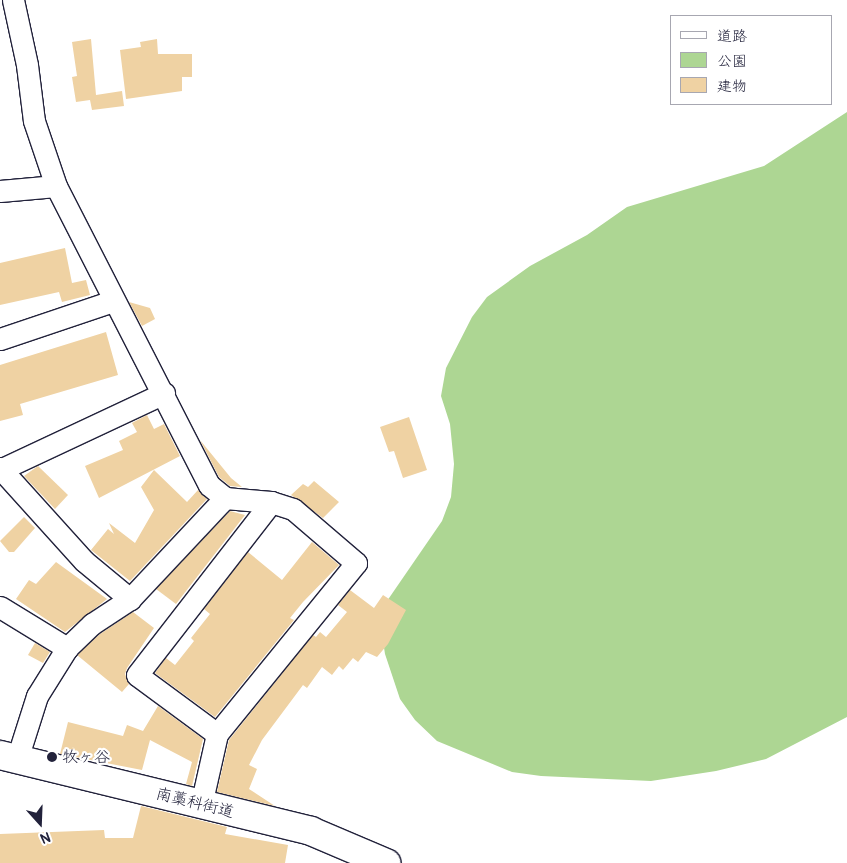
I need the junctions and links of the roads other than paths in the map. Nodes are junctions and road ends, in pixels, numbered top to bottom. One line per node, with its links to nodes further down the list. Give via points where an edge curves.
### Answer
1 (13, 0): 2 (street, via 27,65 34,122)
2 (56, 186): 3 (street); 4 (street)
3 (0, 191)
4 (113, 302): 5 (street); 6 (street)
5 (0, 339)
6 (164, 393): 7 (street); 8 (street, via 209,485)
7 (1, 468): 10 (street, via 84,562)
8 (225, 498): 9 (street); 10 (street)
9 (271, 502): 13 (street, via 137,675); 13 (street, via 293,509 356,563)
10 (130, 599): 12 (street, via 92,624)
11 (0, 606): 12 (street)
12 (67, 648): 14 (street, via 38,696)
13 (217, 734): 15 (street)
14 (9, 758): 15 (main road, 南藁科街道)
15 (201, 805): 16 (main road, 南藁科街道, via 311,831)
16 (386, 863)

